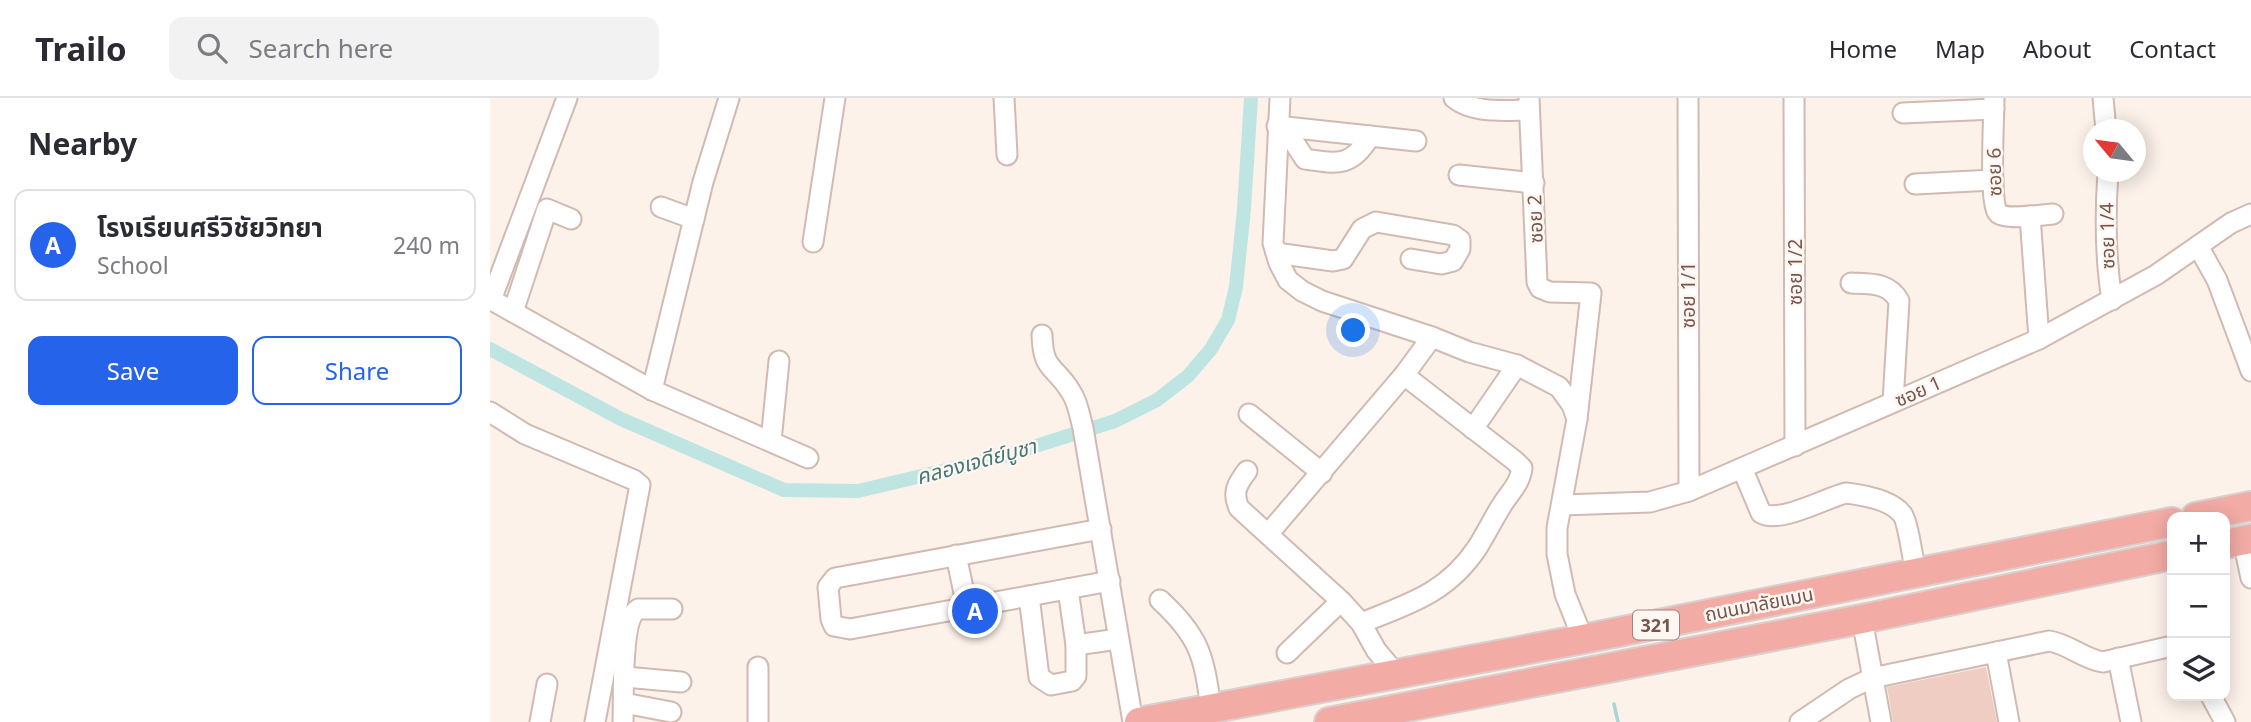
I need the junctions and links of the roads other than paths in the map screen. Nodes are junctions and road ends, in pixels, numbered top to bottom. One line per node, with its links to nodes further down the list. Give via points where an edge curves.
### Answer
1 (567, 98): 36 (street)
2 (729, 98): 30 (street)
3 (835, 98): 31 (street)
4 (1004, 98): 17 (street)
5 (1280, 98): 14 (street)
6 (1454, 98): 11 (street, via 1475,107)
7 (1688, 98): 58 (street, ซอย 1/1)
8 (1794, 98): 53 (street, ซอย 1/2)
9 (2103, 98): 13 (street)
10 (1994, 103): 12 (street); 21 (street, ซอย 6)
11 (1529, 104): 23 (street, ซอย 2)
12 (1903, 113)
13 (2105, 119)
14 (1280, 126): 15 (street); 18 (street); 20 (street)
15 (1370, 136): 16 (street); 18 (street, via 1348,160)
16 (1416, 141)
17 (1007, 155)
18 (1305, 159): 20 (street)
19 (1459, 174): 23 (street)
20 (1275, 175): 33 (street, via 1272,222)
21 (1993, 180): 24 (street); 28 (street, ซอย 6, via 1998,213)
22 (2108, 182): 37 (street, ซอย 1/4, via 2106,262)
23 (1534, 183): 50 (street, ซอย 2, via 1539,288 1591,293)
24 (1915, 184)
25 (661, 208): 30 (street)
26 (2053, 214): 28 (street, ซอย 6)
27 (2251, 214): 32 (street, ซอย 1)
28 (2030, 216): 41 (street)
29 (571, 219): 38 (street, via 539,206)
30 (694, 219): 46 (street)
31 (813, 242)
32 (2198, 246): 37 (street, ซอย 1); 44 (street, via 2217,280)
33 (1276, 253): 34 (street, via 1343,259 1362,229 1376,222 1460,240 1453,261 1441,264); 40 (street, via 1288,279 1302,292)
34 (1411, 259)
35 (1851, 283): 47 (street, via 1883,286 1899,301)
36 (491, 300): 38 (street)
37 (2112, 300): 41 (street, ซอย 1)
38 (513, 312): 46 (street)
39 (1042, 335): 63 (street, via 1046,363 1073,394 1081,419)
40 (1432, 337): 43 (street); 45 (street)
41 (2039, 339): 47 (street, ซอย 1)
42 (779, 361): 52 (street)
43 (1517, 365): 50 (street, via 1559,387); 51 (street)
44 (2251, 371)
45 (1404, 375): 51 (street); 57 (street)
46 (652, 390): 52 (street)
47 (1894, 402): 53 (street, ซอย 1)
48 (490, 412): 98 (street, via 525,434 640,485)
49 (1249, 415): 57 (street)
50 (1577, 419): 59 (street)
51 (1473, 429): 78 (street, via 1522,468 1520,480 1477,548 1451,579 1437,590)
52 (771, 441): 54 (street)
53 (1795, 446): 55 (street, ซอย 1)
54 (808, 458)
55 (1742, 468): 58 (street, ซอย 1); 68 (street, via 1761,513 1768,517 1846,493 1892,506 1904,515)
56 (1247, 471): 64 (street, via 1235,499 1239,508)
57 (1322, 473): 64 (street)
58 (1689, 491): 59 (street, ซอย 1, via 1650,502)
59 (1562, 505): 80 (street, via 1557,554 1565,594)
60 (2251, 506): 61 (highway)
61 (2221, 512)
62 (2167, 523): 68 (highway, ถนนมาลัยแมน / 321)
63 (1101, 529): 66 (street); 70 (street)
64 (1269, 533): 74 (street)
65 (2240, 541): 69 (street)
66 (956, 555): 75 (street); 75 (street, via 835,578 828,587 831,619 834,626 850,629)
67 (2167, 556): 77 (highway, ถนนมาลัยแมน / 321)
68 (1916, 573): 80 (highway, ถนนมาลัยแมน / 321)
69 (2251, 579)
70 (1110, 581): 71 (street); 79 (street)
71 (1068, 589): 72 (street); 81 (street)
72 (1029, 596): 75 (street); 81 (street, via 1039,677 1051,685 1076,678)
73 (1160, 600): 93 (street, via 1190,631 1205,665)
74 (1341, 601): 78 (street); 84 (street)
75 (967, 607)
76 (672, 609): 88 (street, via 633,612 627,630)
77 (1862, 619): 89 (street); 96 (highway, ถนนมาลัยแมน / 321)
78 (1361, 623): 87 (street)
79 (1118, 639): 81 (street); 100 (street)
80 (1583, 639): 87 (highway, ถนนมาลัยแมน / 321)
81 (1076, 645)
82 (2167, 647): 85 (street)
83 (1996, 652): 85 (street, via 2049,641 2093,660); 89 (street); 105 (street)
84 (1287, 653)
85 (2118, 658): 106 (street)
86 (758, 667): 99 (street)
87 (1395, 674): 93 (highway, ถนนมาลัยแมน / 321)
88 (625, 677): 90 (street); 94 (street)
89 (1872, 678): 103 (street); 104 (street)
90 (681, 682)
91 (547, 684): 97 (street)
92 (2214, 701): 107 (street)
93 (1211, 709): 101 (highway, ถนนมาลัยแมน / 321)
94 (623, 712): 95 (street)
95 (671, 712)
96 (1366, 719): 102 (highway, ถนนมาลัยแมน / 321)
97 (540, 722)
98 (595, 722)
99 (758, 722)
100 (1133, 722)
101 (1139, 722)
102 (1329, 722)
103 (1800, 722)
104 (1881, 722)
105 (2009, 722)
106 (2131, 722)
107 (2225, 722)

